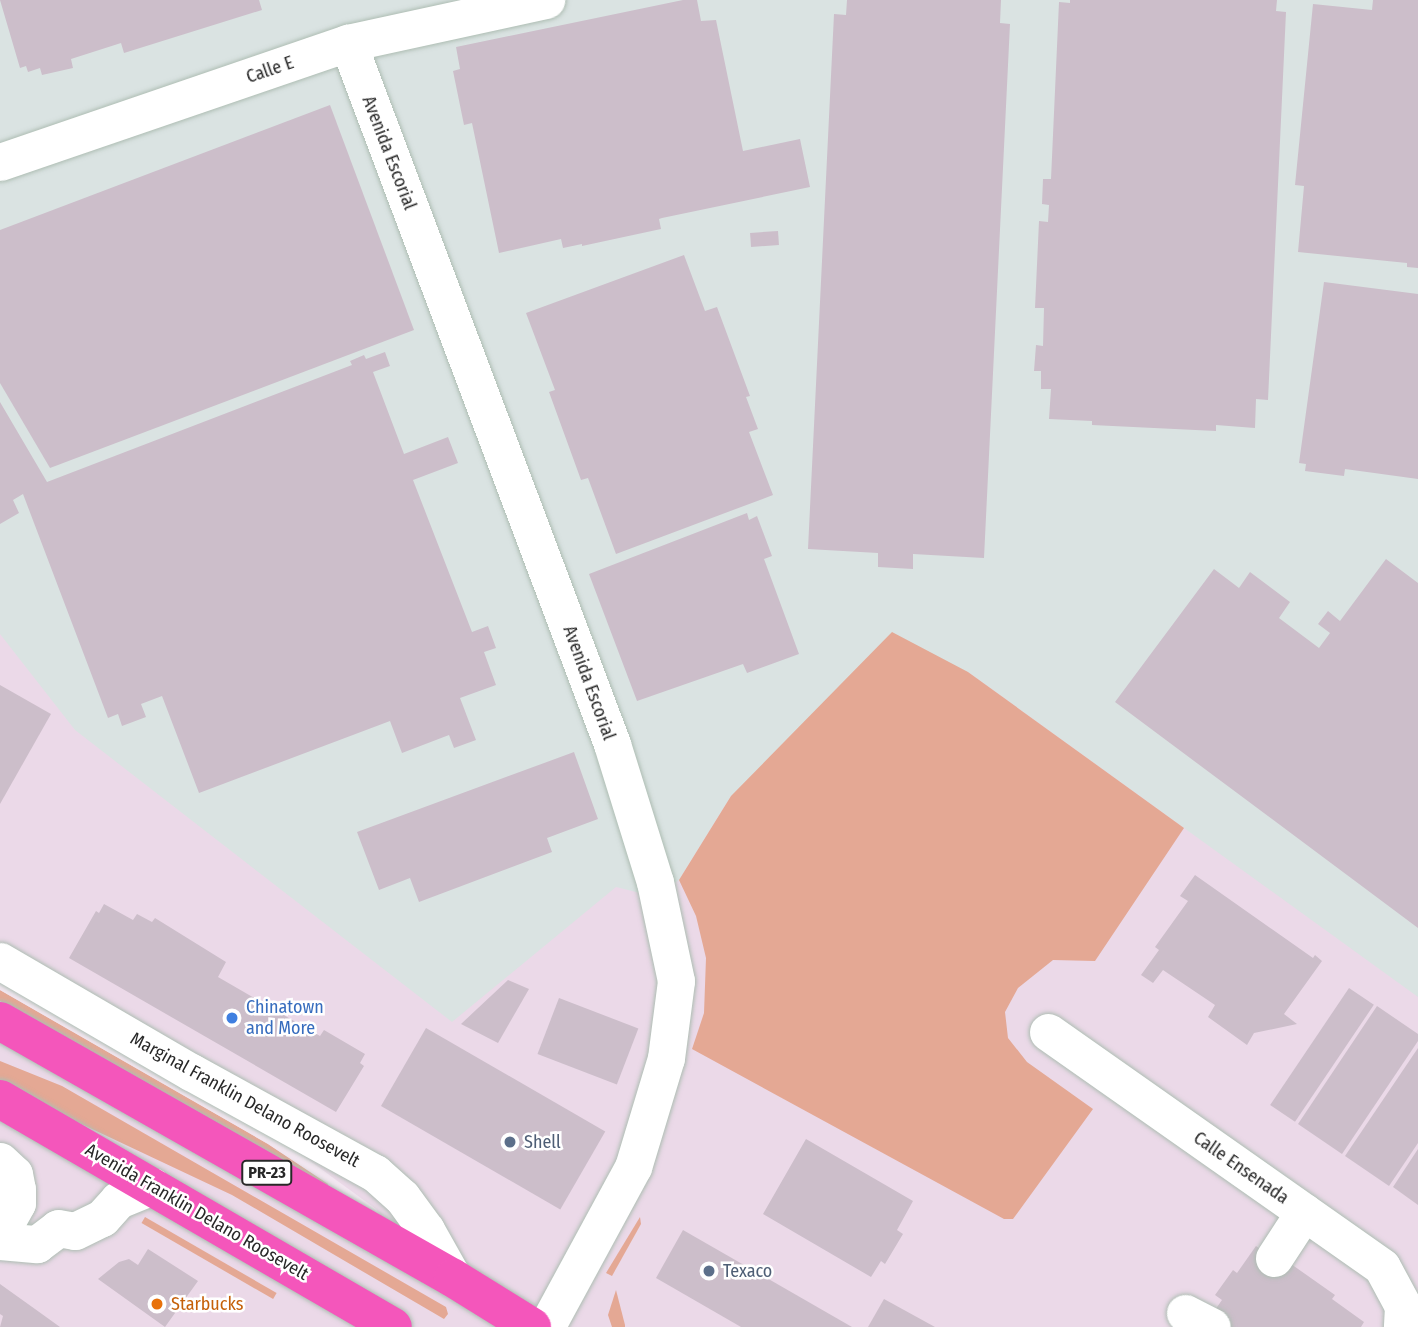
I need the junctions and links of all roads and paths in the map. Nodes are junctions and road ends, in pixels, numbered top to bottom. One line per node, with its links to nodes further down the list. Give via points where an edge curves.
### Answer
1 (546, 0): 2 (street, Calle E)
2 (348, 43): 3 (street, Calle E); 17 (street, Avenida Escorial, via 612,744 655,882 676,981 666,1058 633,1167)
3 (0, 162)
4 (0, 961): 14 (street, Marginal Franklin Delano Roosevelt, via 375,1172 402,1197)
5 (0, 1021): 14 (main road, PR-23)
6 (1048, 1032): 10 (street, Calle Ensenada)
7 (0, 1099): 9 (main road, Avenida Franklin Delano Roosevelt)
8 (0, 1161): 11 (street, via 14,1174 18,1189 17,1203)
9 (135, 1193): 12 (street, via 97,1196 68,1208 59,1214 48,1236); 15 (main road, Avenida Franklin Delano Roosevelt)
10 (1304, 1212): 13 (street); 18 (street, Calle Ensenada, via 1381,1267 1403,1306)
11 (0, 1234)
12 (0, 1241)
13 (1274, 1258)
14 (453, 1278): 16 (main road, PR-23)
15 (393, 1327)
16 (533, 1327)
17 (546, 1327)
18 (1402, 1327)

